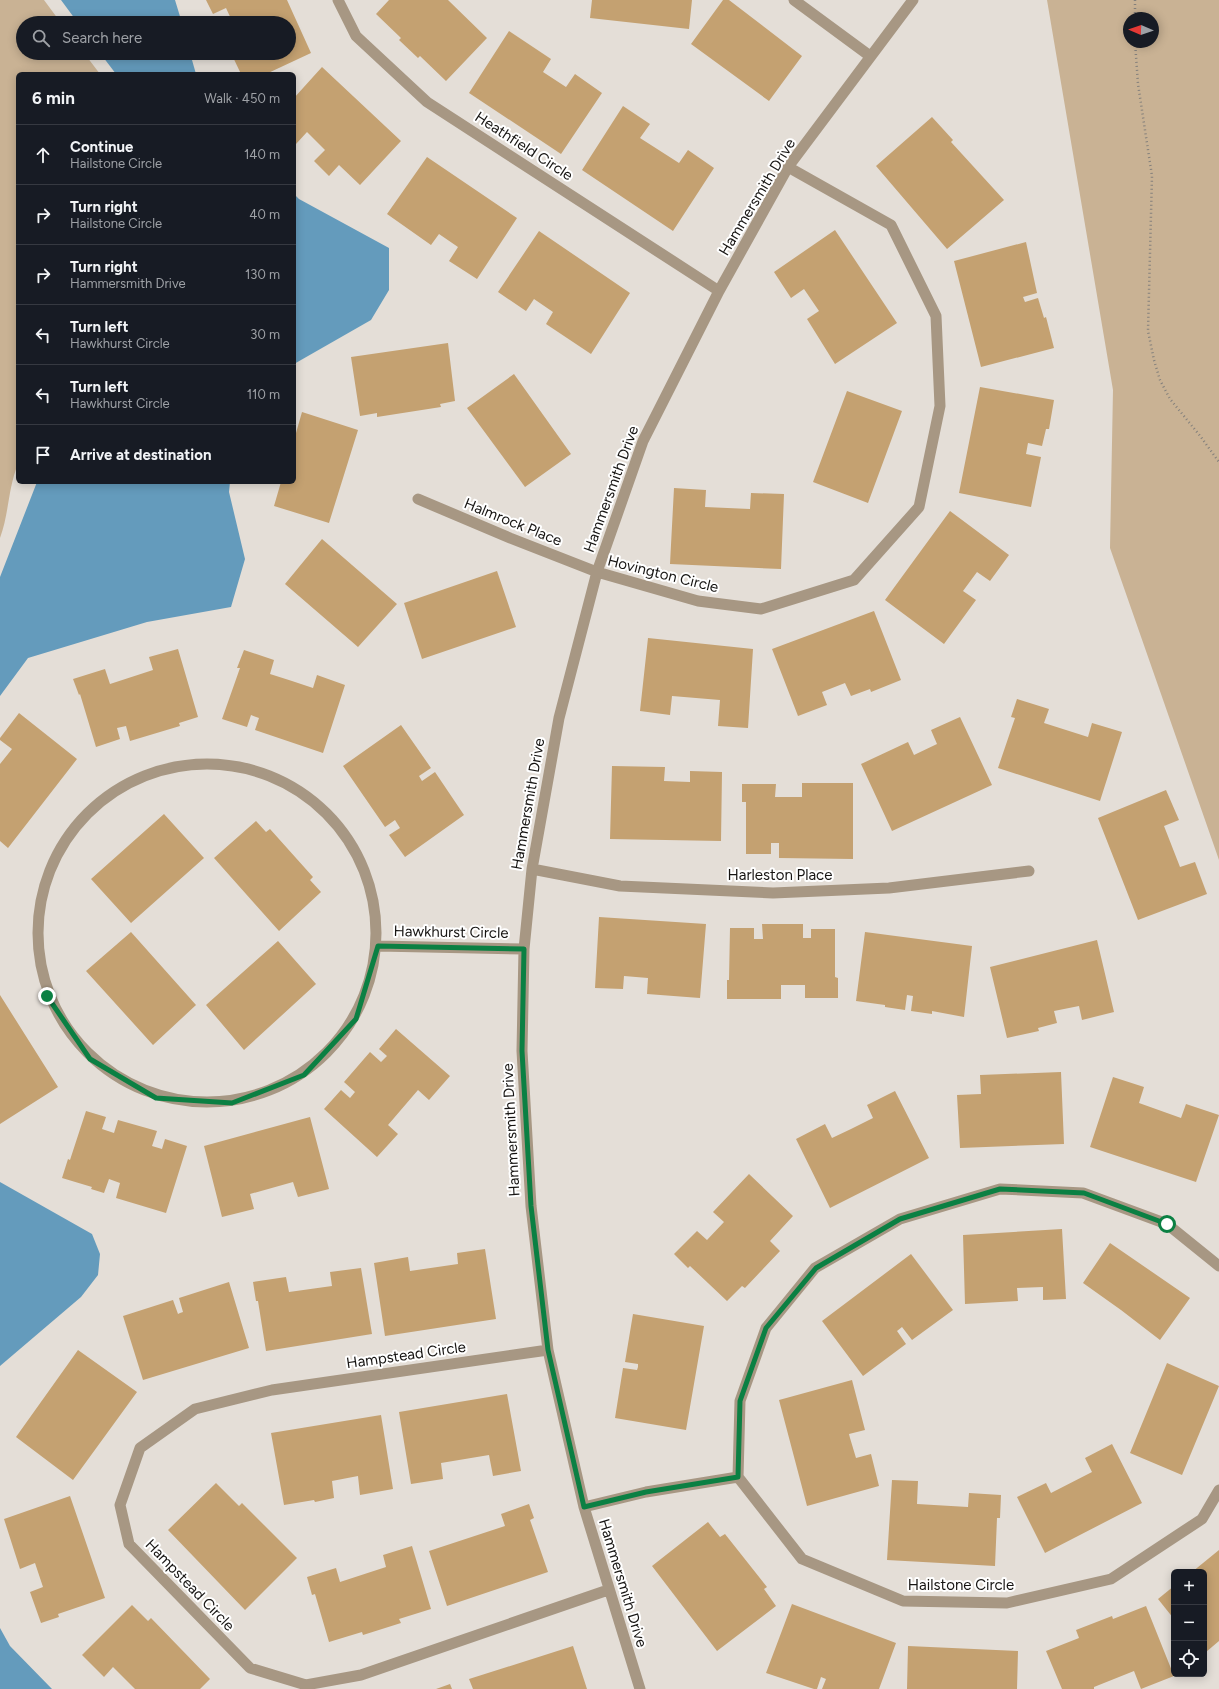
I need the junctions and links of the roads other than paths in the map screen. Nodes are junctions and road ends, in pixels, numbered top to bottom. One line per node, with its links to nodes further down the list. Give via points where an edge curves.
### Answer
1 (338, 0): 6 (street, Heathfield Circle, via 356,36 427,102)
2 (794, 0): 4 (street)
3 (913, 0): 4 (street, Hammersmith Drive)
4 (870, 56): 5 (street, Hammersmith Drive)
5 (788, 167): 6 (street, Hammersmith Drive); 8 (street, Hovington Circle, via 891,225 936,316 940,406 919,507 854,580 761,610 698,601)
6 (719, 291): 8 (street, Hammersmith Drive, via 643,440)
7 (418, 498): 8 (street, Halmrock Place)
8 (597, 572): 9 (street, Hammersmith Drive, via 558,718)
9 (532, 869): 10 (street, Harleston Place, via 620,886 773,893 889,888); 12 (street, Hammersmith Drive)
10 (1029, 871)
11 (378, 946): 11 (street, Hawkhurst Circle, via 366,870 324,806 257,768 235,766 181,762 110,791 59,847 36,920 47,996 90,1059 156,1098 232,1103 304,1075 356,1019); 12 (street, Hawkhurst Circle)
12 (524, 949): 14 (street, Hammersmith Drive, via 522,1051 531,1206)
13 (1219, 1266): 15 (street, via 1167,1224 1084,1193 1000,1189 900,1219 816,1268 766,1328 740,1401)
14 (548, 1350): 17 (street, Hammersmith Drive); 18 (street, Hampstead Circle, via 272,1390 196,1409 140,1448 120,1505 129,1544 250,1668 306,1685 361,1675)
15 (738, 1477): 16 (street, Hailstone Circle, via 802,1560 903,1601 1007,1603 1110,1579 1202,1519); 17 (street, via 646,1492)
16 (1219, 1490)
17 (584, 1507): 18 (street, Hammersmith Drive)
18 (608, 1590): 19 (street, Hammersmith Drive)
19 (640, 1689)

